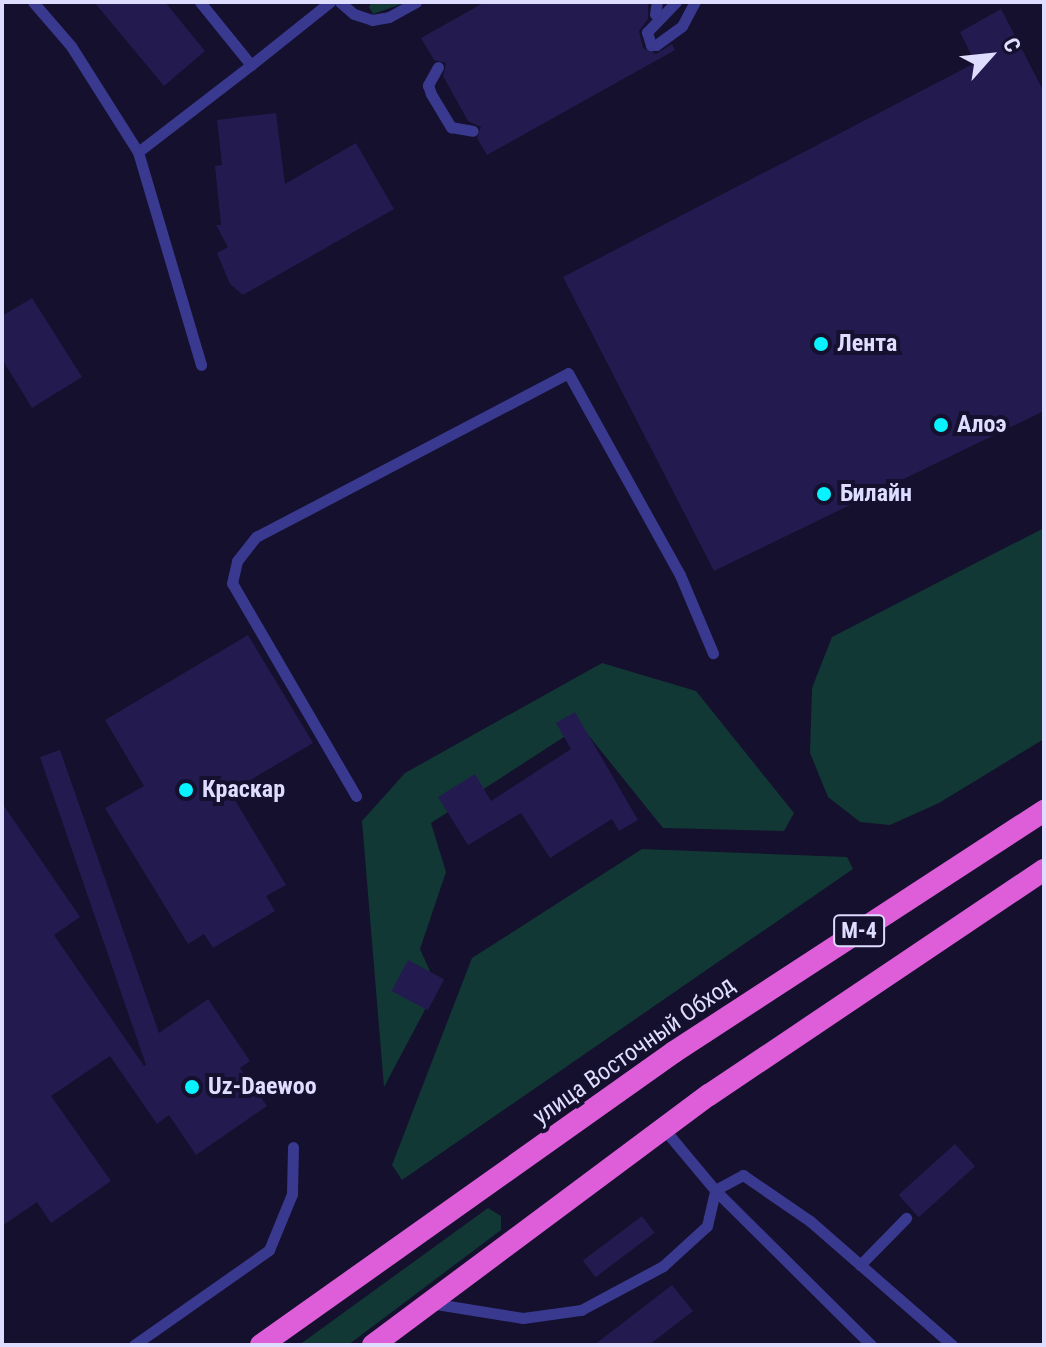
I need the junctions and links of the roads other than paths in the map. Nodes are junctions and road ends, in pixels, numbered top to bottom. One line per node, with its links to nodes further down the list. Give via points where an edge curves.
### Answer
1 (33, 2): 11 (lane, via 71,46)
2 (200, 2): 8 (lane)
3 (330, 2): 8 (lane)
4 (340, 2): 5 (lane, via 372,20)
5 (416, 2)
6 (676, 2): 7 (lane, via 647,32 651,45 682,26)
7 (695, 2)
8 (251, 65): 11 (lane)
9 (438, 67): 10 (lane, via 428,85 431,94 451,127)
10 (473, 131)
11 (138, 152): 12 (lane)
12 (201, 365)
13 (713, 653): 14 (lane, via 680,575 568,373 256,537 237,561 232,583)
14 (356, 796)
15 (1044, 811): 24 (highway, улица Восточный Обход / М-4, via 674,1052)
16 (1044, 870): 17 (highway, М-4)
17 (664, 1129): 19 (lane); 22 (highway, М-4)
18 (293, 1147): 23 (lane, via 292,1194 269,1250)
19 (715, 1190): 21 (lane, via 743,1175 810,1221); 22 (lane, via 707,1226 663,1266 581,1310 523,1318); 26 (lane)
20 (906, 1218): 21 (lane)
21 (860, 1265): 27 (lane)
22 (430, 1303): 25 (highway, М-4)
23 (134, 1345)
24 (261, 1345)
25 (373, 1345)
26 (871, 1345)
27 (952, 1345)

